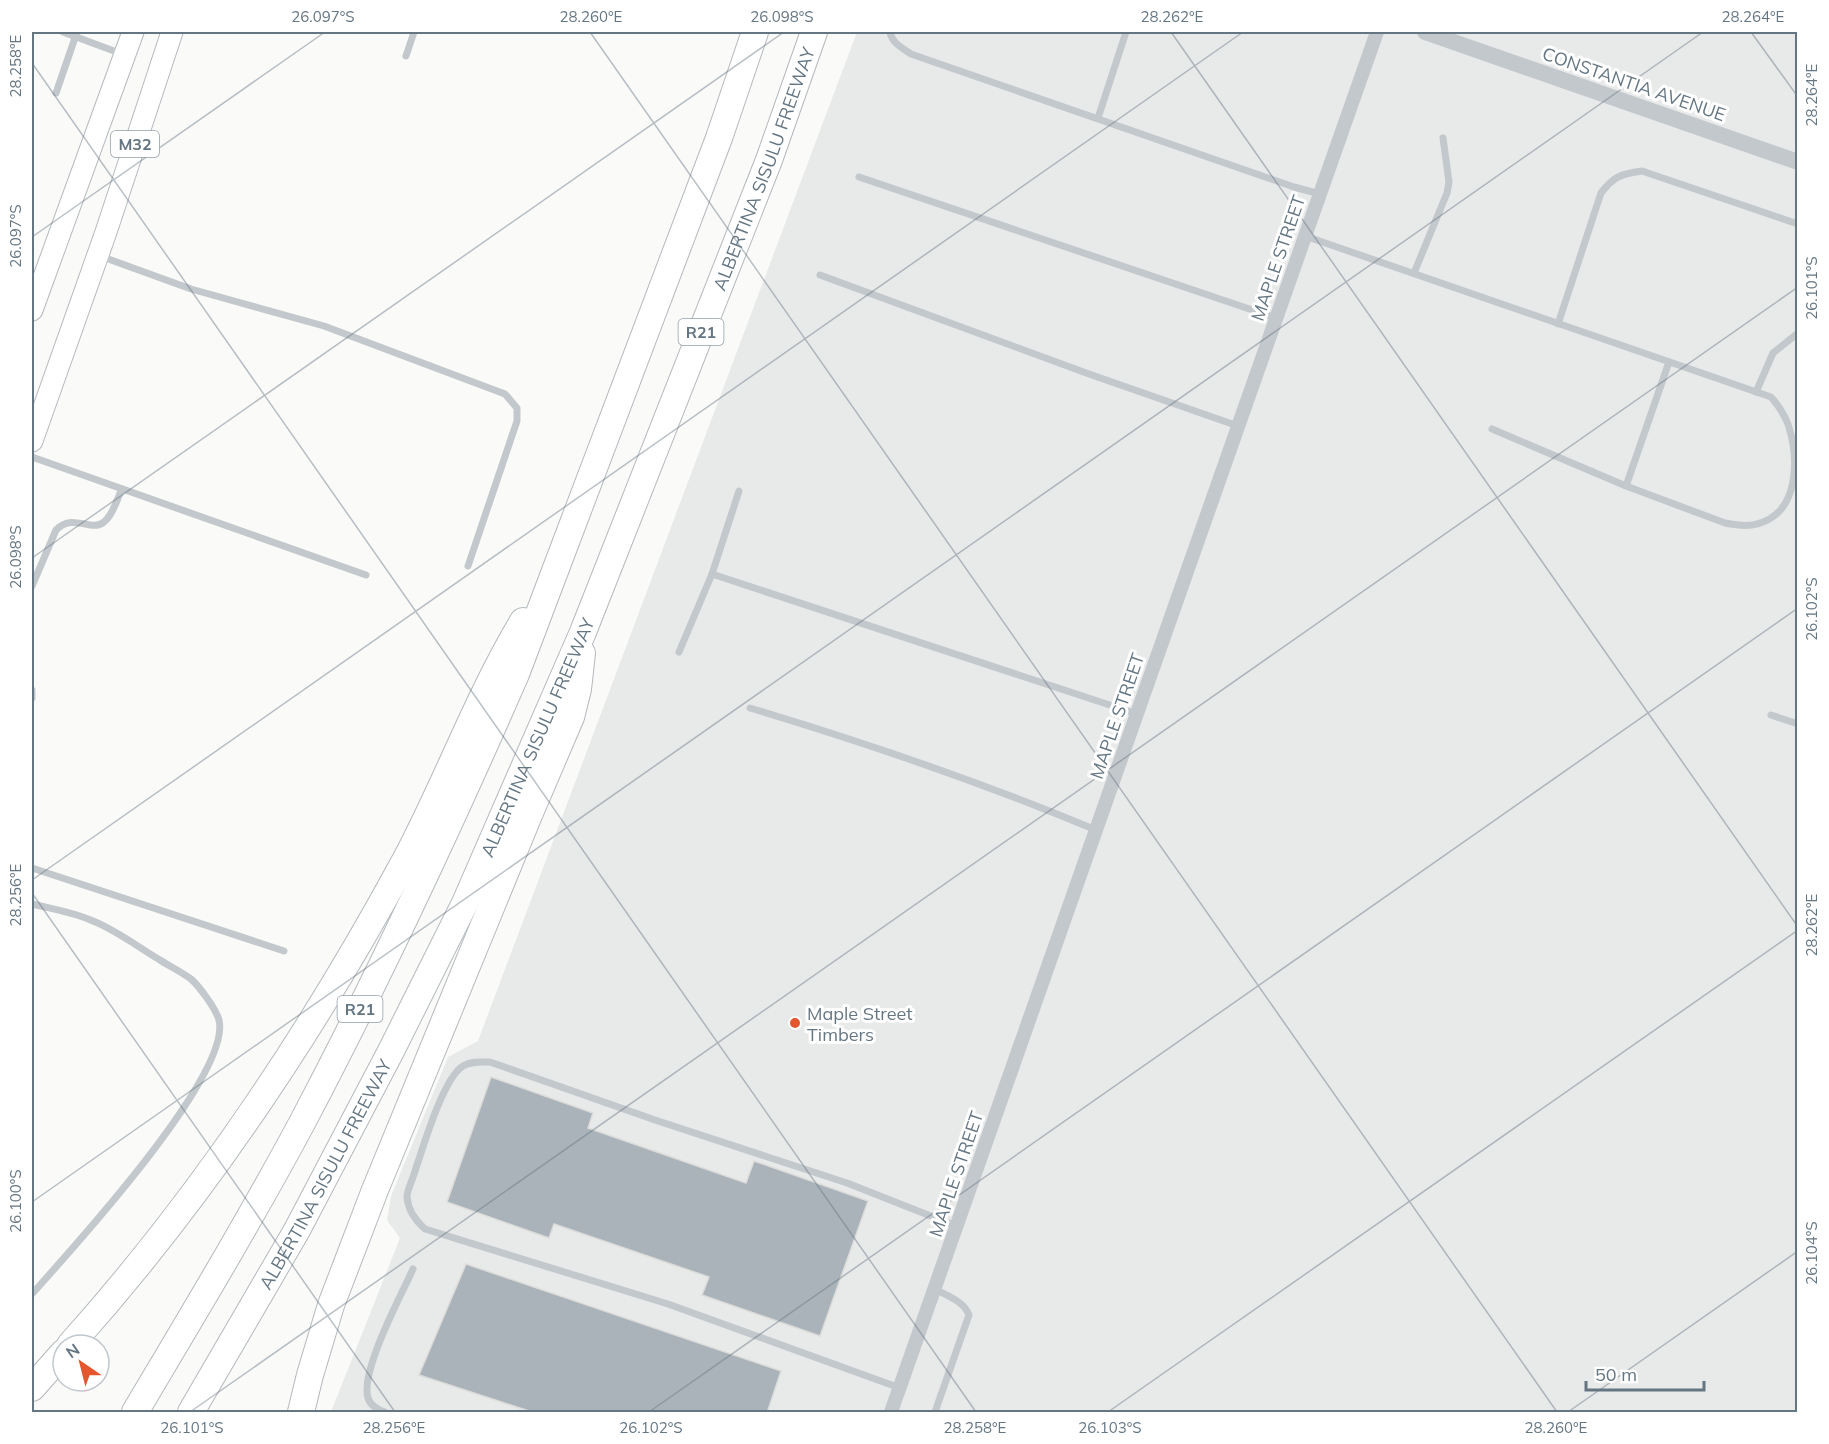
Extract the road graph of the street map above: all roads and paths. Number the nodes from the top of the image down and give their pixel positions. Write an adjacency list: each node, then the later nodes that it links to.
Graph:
1 (63, 32): 11 (lane)
2 (133, 32): 12 (main road, M32)
3 (172, 32): 22 (main road, M32)
4 (414, 32): 13 (lane)
5 (755, 32): 42 (highway, R21)
6 (814, 32): 43 (highway, ALBERTINA SISULU FREEWAY / R21)
7 (890, 32): 15 (lane)
8 (1126, 32): 15 (lane)
9 (1377, 32): 19 (street, MAPLE STREET)
10 (1425, 32): 17 (street, CONSTANTIA AVENUE)
11 (76, 34): 12 (lane); 14 (lane)
12 (124, 55): 25 (main road, M32)
13 (406, 56)
14 (56, 93)
15 (1098, 118): 19 (lane)
16 (1443, 138): 23 (lane)
17 (1797, 162)
18 (859, 177): 26 (lane)
19 (1320, 194): 21 (street, MAPLE STREET)
20 (1797, 224): 27 (lane)
21 (1305, 236): 23 (lane); 26 (street, MAPLE STREET)
22 (98, 256): 33 (main road, M32); 38 (lane)
23 (1414, 273): 27 (lane)
24 (820, 275): 31 (lane)
25 (32, 310)
26 (1276, 318): 31 (street, MAPLE STREET)
27 (1558, 324): 29 (lane)
28 (1797, 333): 30 (lane)
29 (1669, 362): 30 (lane); 35 (lane)
30 (1755, 392): 35 (lane)
31 (1238, 426): 48 (street, MAPLE STREET)
32 (1492, 429): 35 (lane)
33 (32, 441)
34 (32, 457): 36 (lane)
35 (1626, 486)
36 (122, 489): 39 (lane); 41 (lane)
37 (740, 491): 40 (lane)
38 (468, 566)
39 (366, 574)
40 (712, 574): 44 (lane); 48 (lane)
41 (32, 586)
42 (549, 587): 59 (highway); 63 (highway, R21)
43 (583, 632): 64 (highway, ALBERTINA SISULU FREEWAY / R21); 65 (highway)
44 (679, 652)
45 (32, 690): 46 (lane)
46 (32, 698)
47 (750, 708): 51 (lane)
48 (1137, 714): 51 (street, MAPLE STREET)
49 (1771, 715): 50 (lane)
50 (1797, 724)
51 (1096, 830): 55 (street, MAPLE STREET)
52 (32, 868): 54 (lane)
53 (32, 904): 58 (lane)
54 (284, 951)
55 (957, 1226): 57 (street, MAPLE STREET); 62 (lane)
56 (413, 1269): 66 (lane)
57 (935, 1289): 62 (street, MAPLE STREET); 68 (lane)
58 (32, 1294)
59 (80, 1333)
60 (51, 1367): 61 (highway)
61 (32, 1388)
62 (900, 1388): 67 (street, MAPLE STREET)
63 (135, 1413)
64 (191, 1413)
65 (301, 1413)
66 (385, 1413)
67 (891, 1413)
68 (935, 1413)

